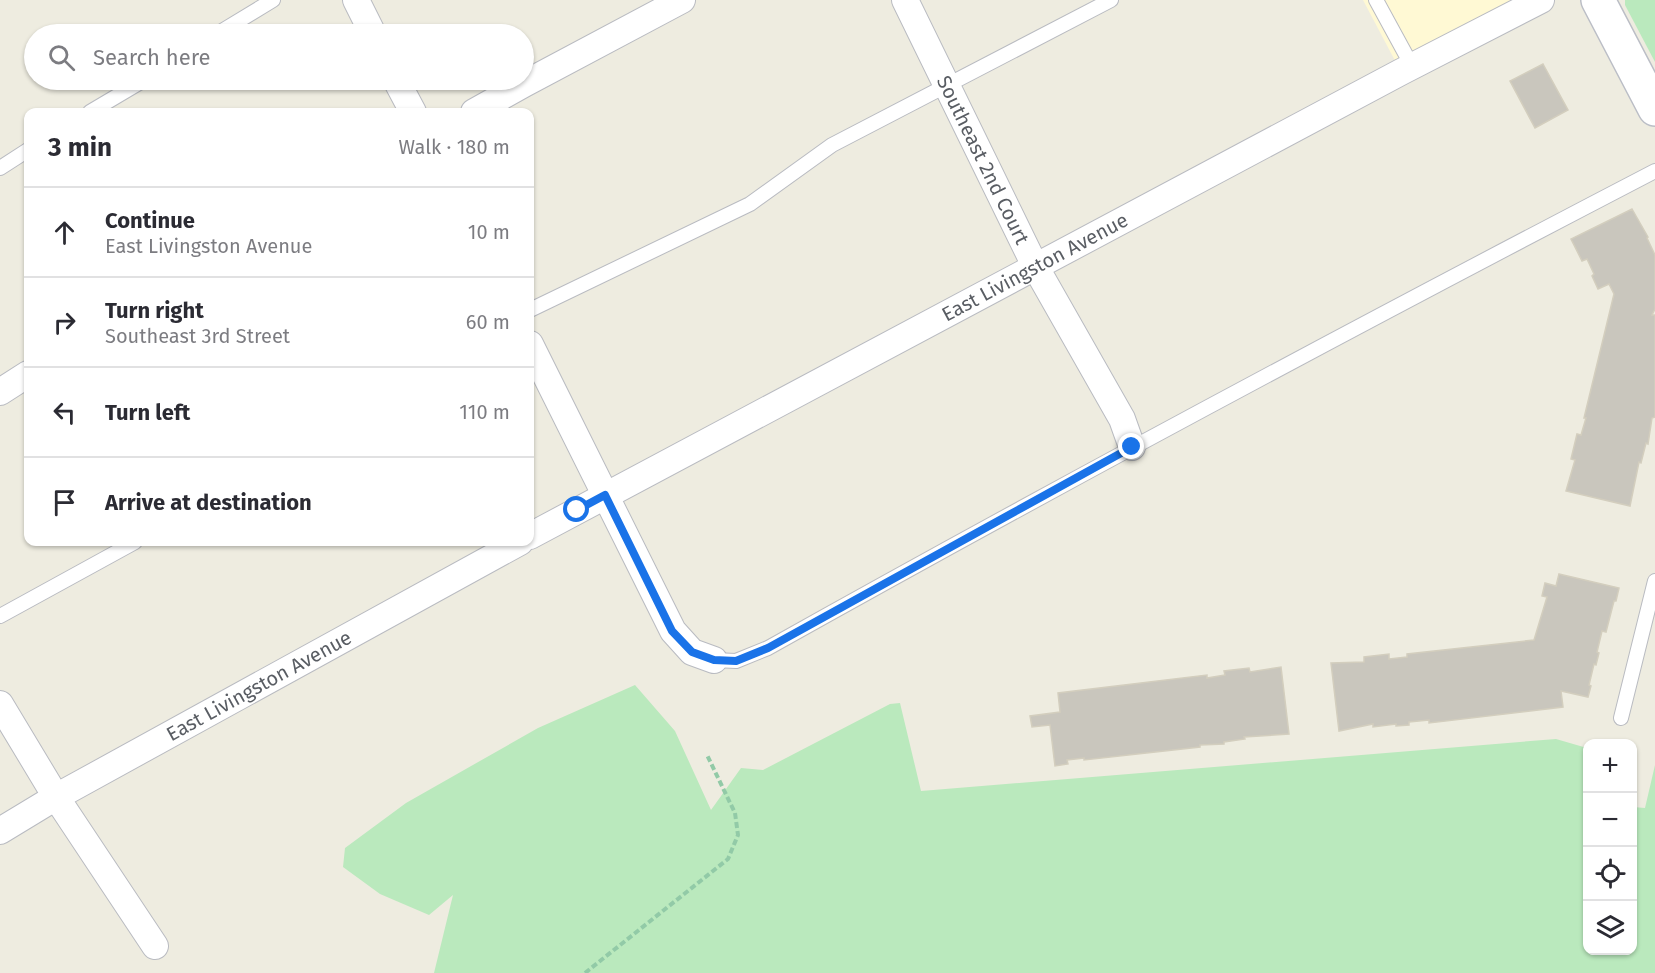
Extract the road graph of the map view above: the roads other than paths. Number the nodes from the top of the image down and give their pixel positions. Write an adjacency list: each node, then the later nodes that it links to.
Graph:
1 (273, 0): 9 (lane)
2 (356, 0): 10 (street)
3 (682, 0): 12 (street)
4 (905, 0): 13 (street, Southeast 2nd Court)
5 (1112, 0): 13 (lane)
6 (1376, 0): 11 (lane)
7 (1541, 0): 11 (street, East Livingston Avenue)
8 (1599, 0): 20 (main road)
9 (233, 24)
10 (368, 24)
11 (1412, 66): 24 (street, East Livingston Avenue)
12 (534, 79)
13 (947, 85): 24 (street, Southeast 2nd Court); 25 (lane)
14 (127, 90): 17 (lane)
15 (401, 90): 18 (street)
16 (513, 90): 19 (street)
17 (97, 108)
18 (411, 108)
19 (481, 108)
20 (1655, 109)
21 (24, 153): 22 (lane)
22 (0, 168)
23 (1655, 171): 29 (lane)
24 (1035, 266): 29 (street, Southeast 2nd Court); 30 (street, East Livingston Avenue)
25 (534, 308)
26 (534, 352): 30 (street)
27 (24, 377): 28 (street)
28 (0, 392)
29 (1132, 447): 36 (lane)
30 (605, 495): 31 (street, East Livingston Avenue); 36 (street)
31 (534, 534)
32 (128, 546): 35 (lane)
33 (513, 546): 39 (street, East Livingston Avenue)
34 (1655, 581): 38 (lane)
35 (0, 616)
36 (714, 660)
37 (0, 704): 39 (street)
38 (1621, 718)
39 (56, 796): 40 (street, East Livingston Avenue); 41 (street)
40 (0, 831)
41 (155, 946)

